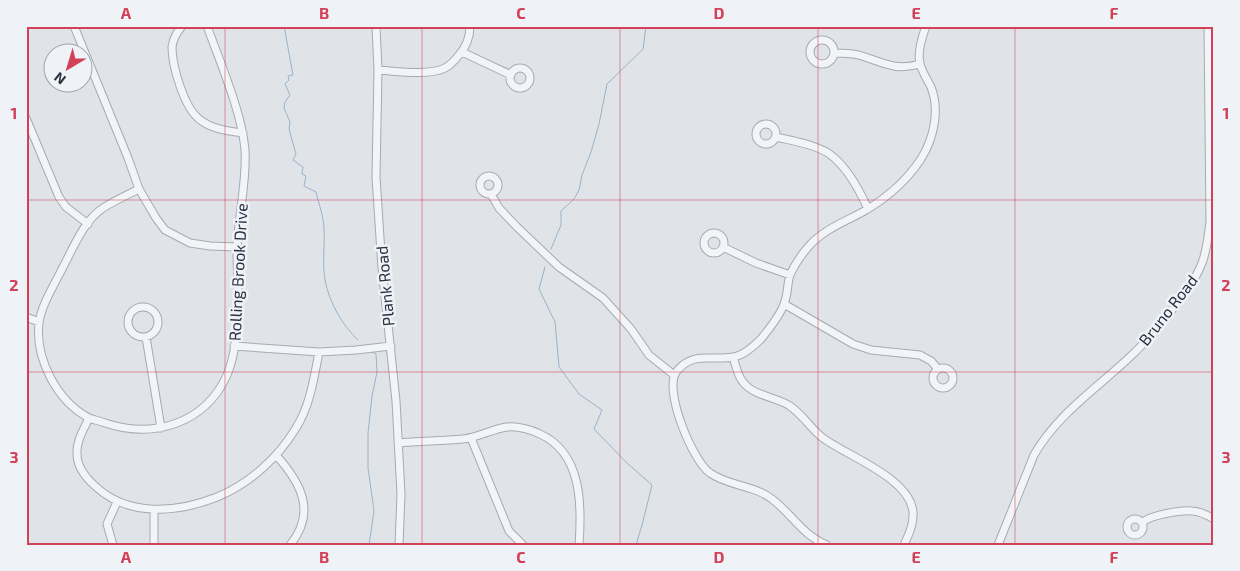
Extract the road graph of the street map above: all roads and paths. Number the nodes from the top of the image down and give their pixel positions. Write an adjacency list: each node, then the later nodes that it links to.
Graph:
1 (74, 26): 16 (street)
2 (182, 26): 14 (street)
3 (207, 26): 14 (street, Rolling Brook Drive)
4 (376, 26): 11 (street, Plank Road)
5 (470, 26): 8 (street)
6 (926, 26): 10 (street)
7 (1208, 26): 50 (street, Bruno Road)
8 (462, 52): 11 (street); 12 (street)
9 (834, 53): 10 (street)
10 (920, 64): 18 (street)
11 (378, 70): 28 (street, Plank Road)
12 (510, 75)
13 (26, 118): 19 (street)
14 (243, 133): 20 (street, Rolling Brook Drive)
15 (776, 137): 18 (street)
16 (139, 189): 19 (street, Rolling Brook Drive); 20 (street)
17 (491, 194): 32 (street)
18 (868, 209): 22 (street)
19 (88, 224): 25 (street, Rolling Brook Drive)
20 (237, 247): 27 (street, Rolling Brook Drive)
21 (723, 247): 22 (street)
22 (790, 275): 23 (street)
23 (784, 304): 30 (street); 31 (street)
24 (26, 317): 25 (street)
25 (39, 322): 33 (street, Rolling Brook Drive)
26 (146, 337): 26 (street); 34 (street)
27 (234, 346): 29 (street); 34 (street, Rolling Brook Drive)
28 (390, 346): 29 (street); 36 (street, Plank Road)
29 (319, 352): 37 (street)
30 (733, 357): 32 (street); 49 (street)
31 (938, 369)
32 (674, 375): 48 (street)
33 (89, 418): 34 (street, Rolling Brook Drive); 38 (street)
34 (161, 428)
35 (471, 438): 36 (street); 46 (street); 47 (street)
36 (398, 443): 45 (street, Plank Road)
37 (276, 455): 39 (street); 44 (street)
38 (117, 502): 39 (street); 42 (street)
39 (154, 510): 43 (street)
40 (1214, 519): 41 (street)
41 (1142, 523)
42 (112, 545)
43 (154, 545)
44 (290, 545)
45 (399, 545)
46 (523, 545)
47 (579, 545)
48 (827, 545)
49 (904, 545)
50 (998, 545)

